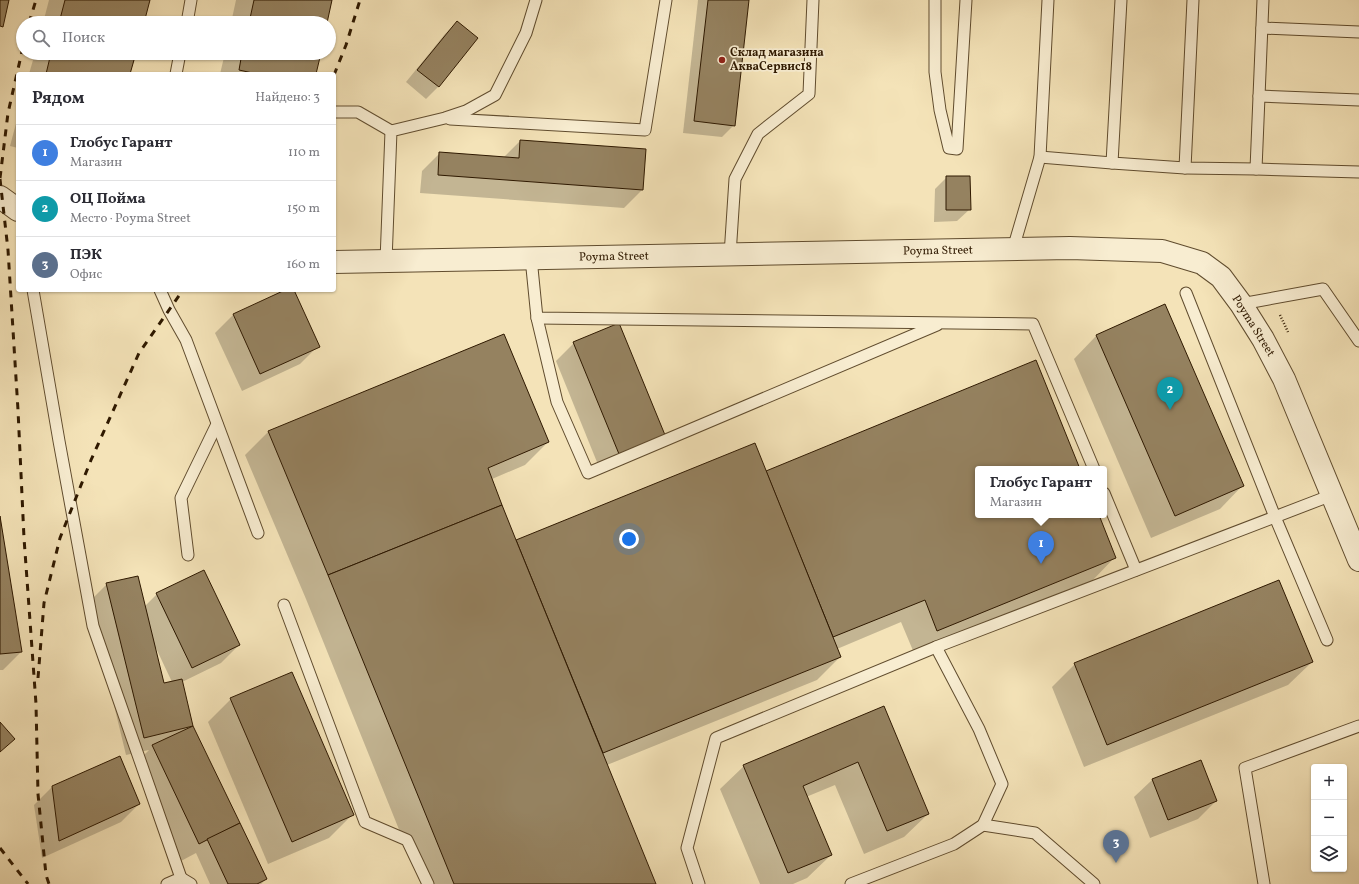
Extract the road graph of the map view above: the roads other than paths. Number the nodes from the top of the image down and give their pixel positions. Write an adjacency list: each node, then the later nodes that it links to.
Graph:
1 (191, 0): 11 (lane)
2 (536, 0): 19 (lane)
3 (666, 0): 19 (lane)
4 (813, 0): 29 (lane)
5 (935, 0): 6 (lane)
6 (966, 0)
7 (1048, 0): 21 (lane)
8 (1121, 0): 22 (lane)
9 (1193, 0): 23 (lane)
10 (1263, 0): 12 (lane)
11 (188, 16)
12 (1262, 28): 13 (lane); 16 (lane)
13 (1359, 32)
14 (179, 60): 15 (lane)
15 (178, 72)
16 (1259, 96): 17 (lane); 24 (lane)
17 (1359, 100)
18 (336, 112): 20 (lane)
19 (445, 118): 20 (lane)
20 (391, 131): 31 (lane)
21 (1040, 157): 22 (lane); 28 (lane)
22 (1112, 163): 23 (lane)
23 (1185, 168): 24 (lane)
24 (1256, 169): 25 (lane)
25 (1359, 172)
26 (0, 197): 27 (street)
27 (16, 209)
28 (1013, 250): 29 (street, Poyma Street); 36 (street, Poyma Street)
29 (730, 255): 30 (street, Poyma Street)
30 (531, 258): 31 (street, Poyma Street); 37 (lane)
31 (386, 261): 32 (street, Poyma Street)
32 (336, 262)
33 (33, 292): 54 (lane)
34 (161, 292): 40 (lane)
35 (1186, 293): 44 (lane)
36 (1241, 304): 39 (lane); 42 (street, Poyma Street)
37 (538, 318): 38 (lane); 38 (lane)
38 (942, 322): 41 (lane)
39 (1359, 341)
40 (217, 424): 45 (lane); 46 (lane)
41 (1093, 466)
42 (1332, 495): 44 (lane); 47 (street, Poyma Street)
43 (1107, 500): 48 (lane)
44 (1275, 517): 48 (lane); 50 (lane)
45 (258, 533)
46 (188, 555)
47 (1359, 560)
48 (1136, 570): 51 (lane)
49 (284, 605): 57 (lane)
50 (1327, 640)
51 (936, 647): 53 (lane); 58 (lane)
52 (1359, 726): 61 (lane)
53 (983, 825): 59 (lane); 60 (lane)
54 (181, 878): 55 (lane); 56 (lane)
55 (166, 884)
56 (191, 884)
57 (428, 884)
58 (699, 884)
59 (851, 884)
60 (1094, 884)
61 (1264, 884)

